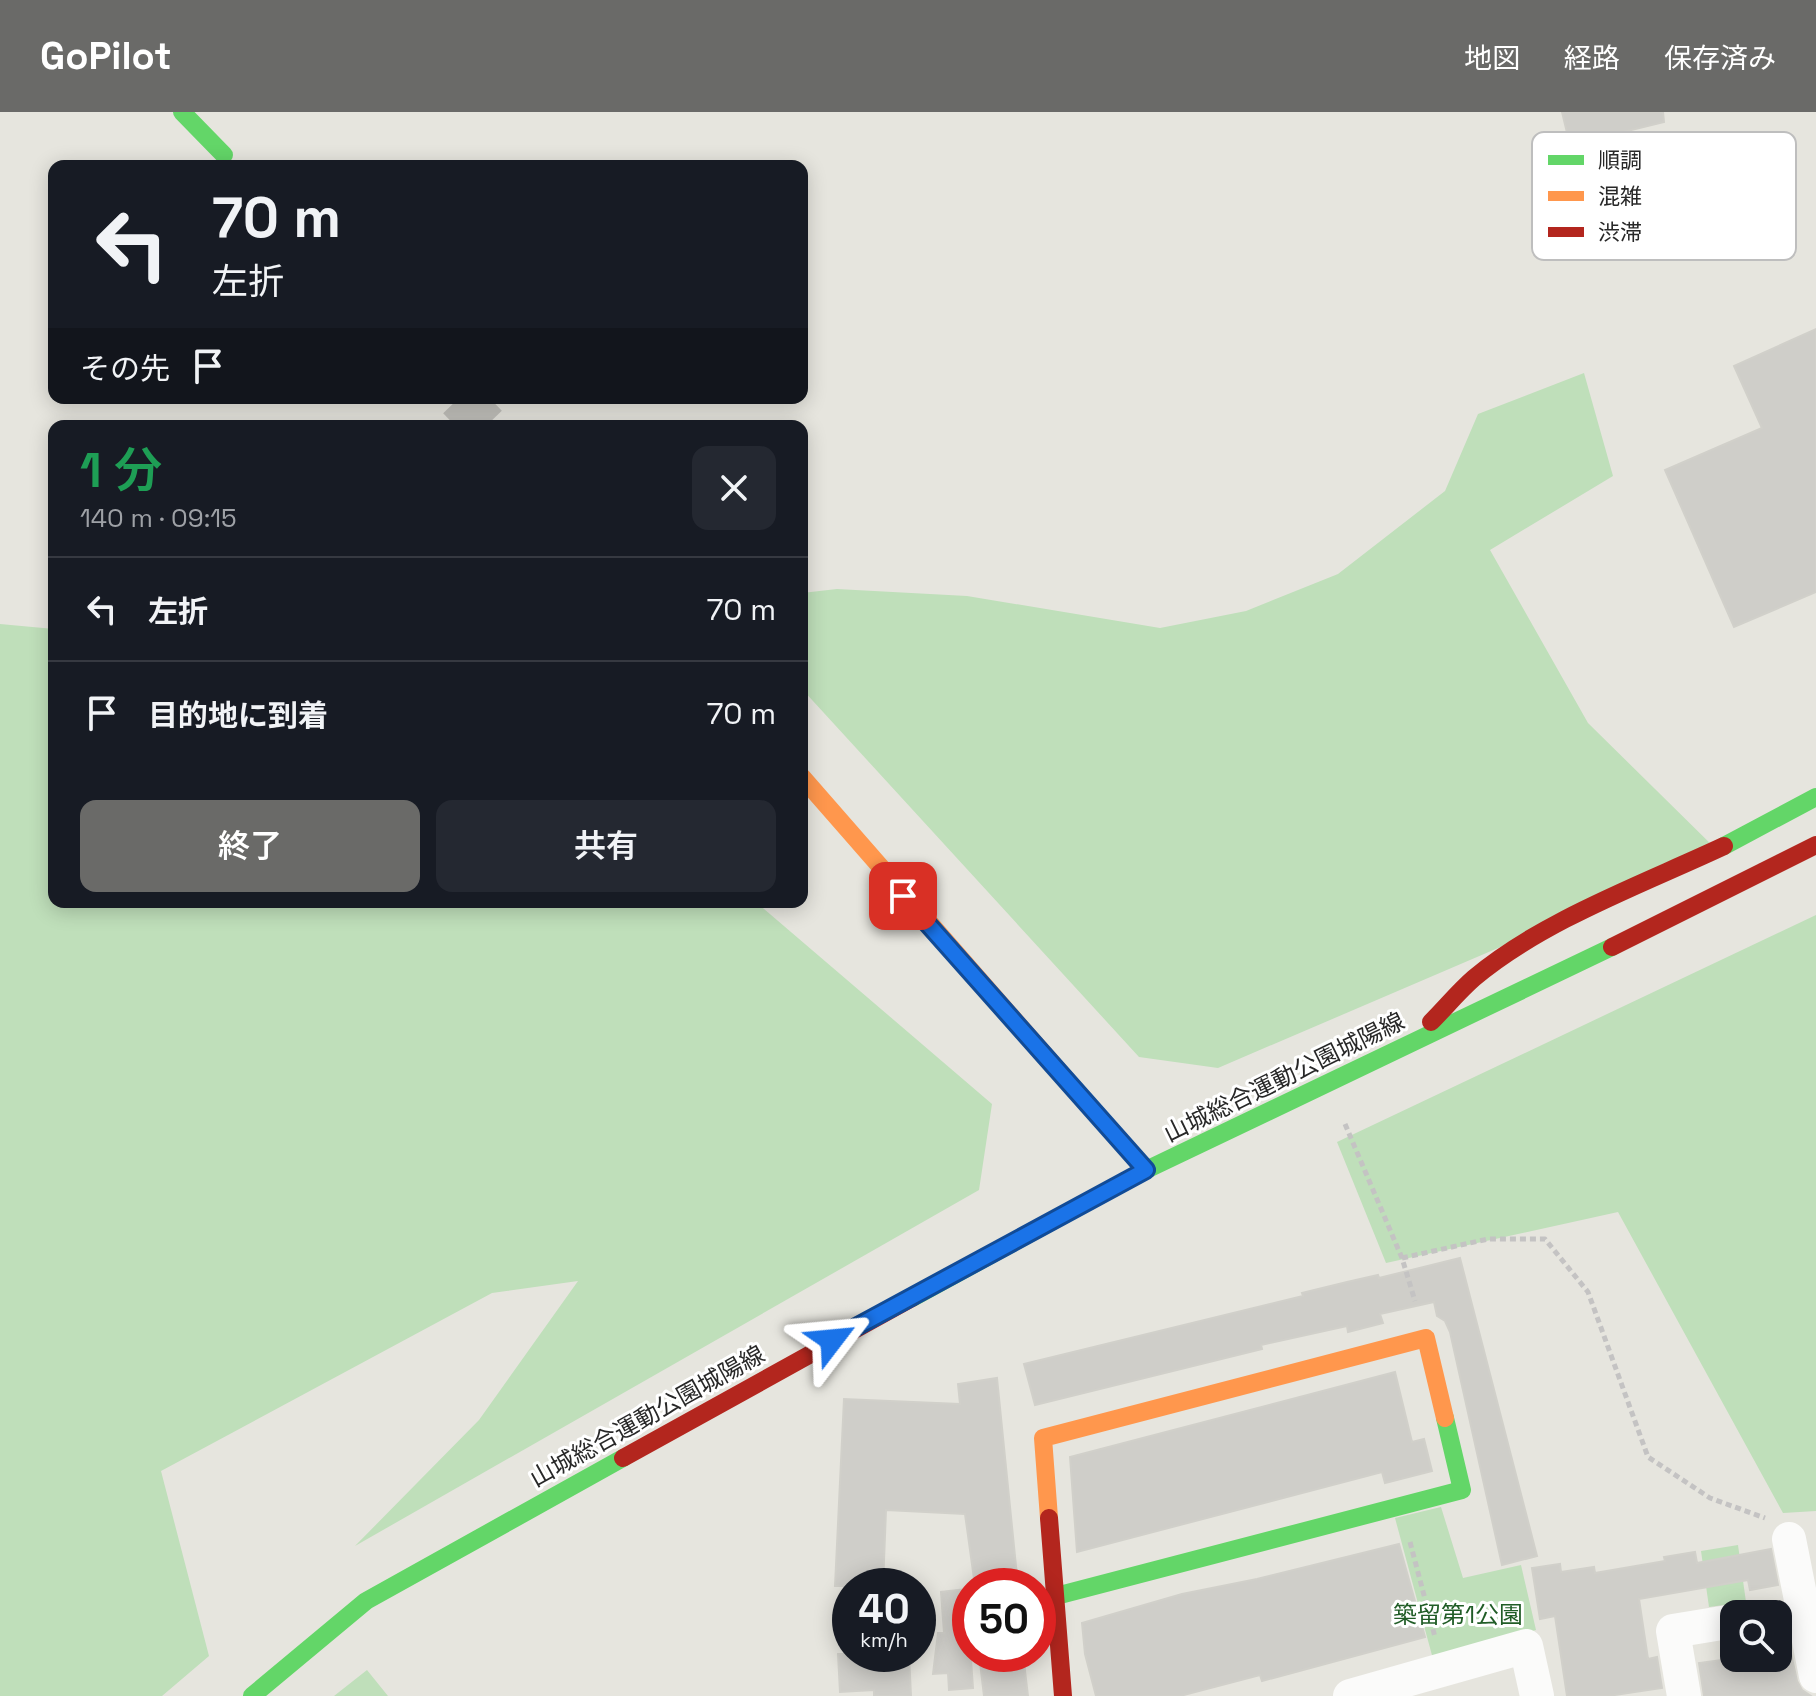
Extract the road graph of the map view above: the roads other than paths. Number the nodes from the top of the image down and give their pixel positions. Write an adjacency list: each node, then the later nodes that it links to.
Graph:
1 (182, 112): 2 (main road)
2 (224, 155)
3 (808, 784): 7 (main road)
4 (1816, 797): 6 (main road)
5 (1816, 845): 6 (main road, 山城総合運動公園城陽線)
6 (1409, 1044): 7 (main road, 山城総合運動公園城陽線)
7 (1146, 1170): 13 (main road, 山城総合運動公園城陽線)
8 (1789, 1539): 10 (street)
9 (1056, 1596): 9 (main road); 14 (main road)
10 (1799, 1610): 12 (street)
11 (1720, 1623): 17 (street)
12 (1816, 1676)
13 (252, 1696)
14 (1063, 1696)
15 (1350, 1696): 16 (street)
16 (1537, 1696)
17 (1684, 1696)

